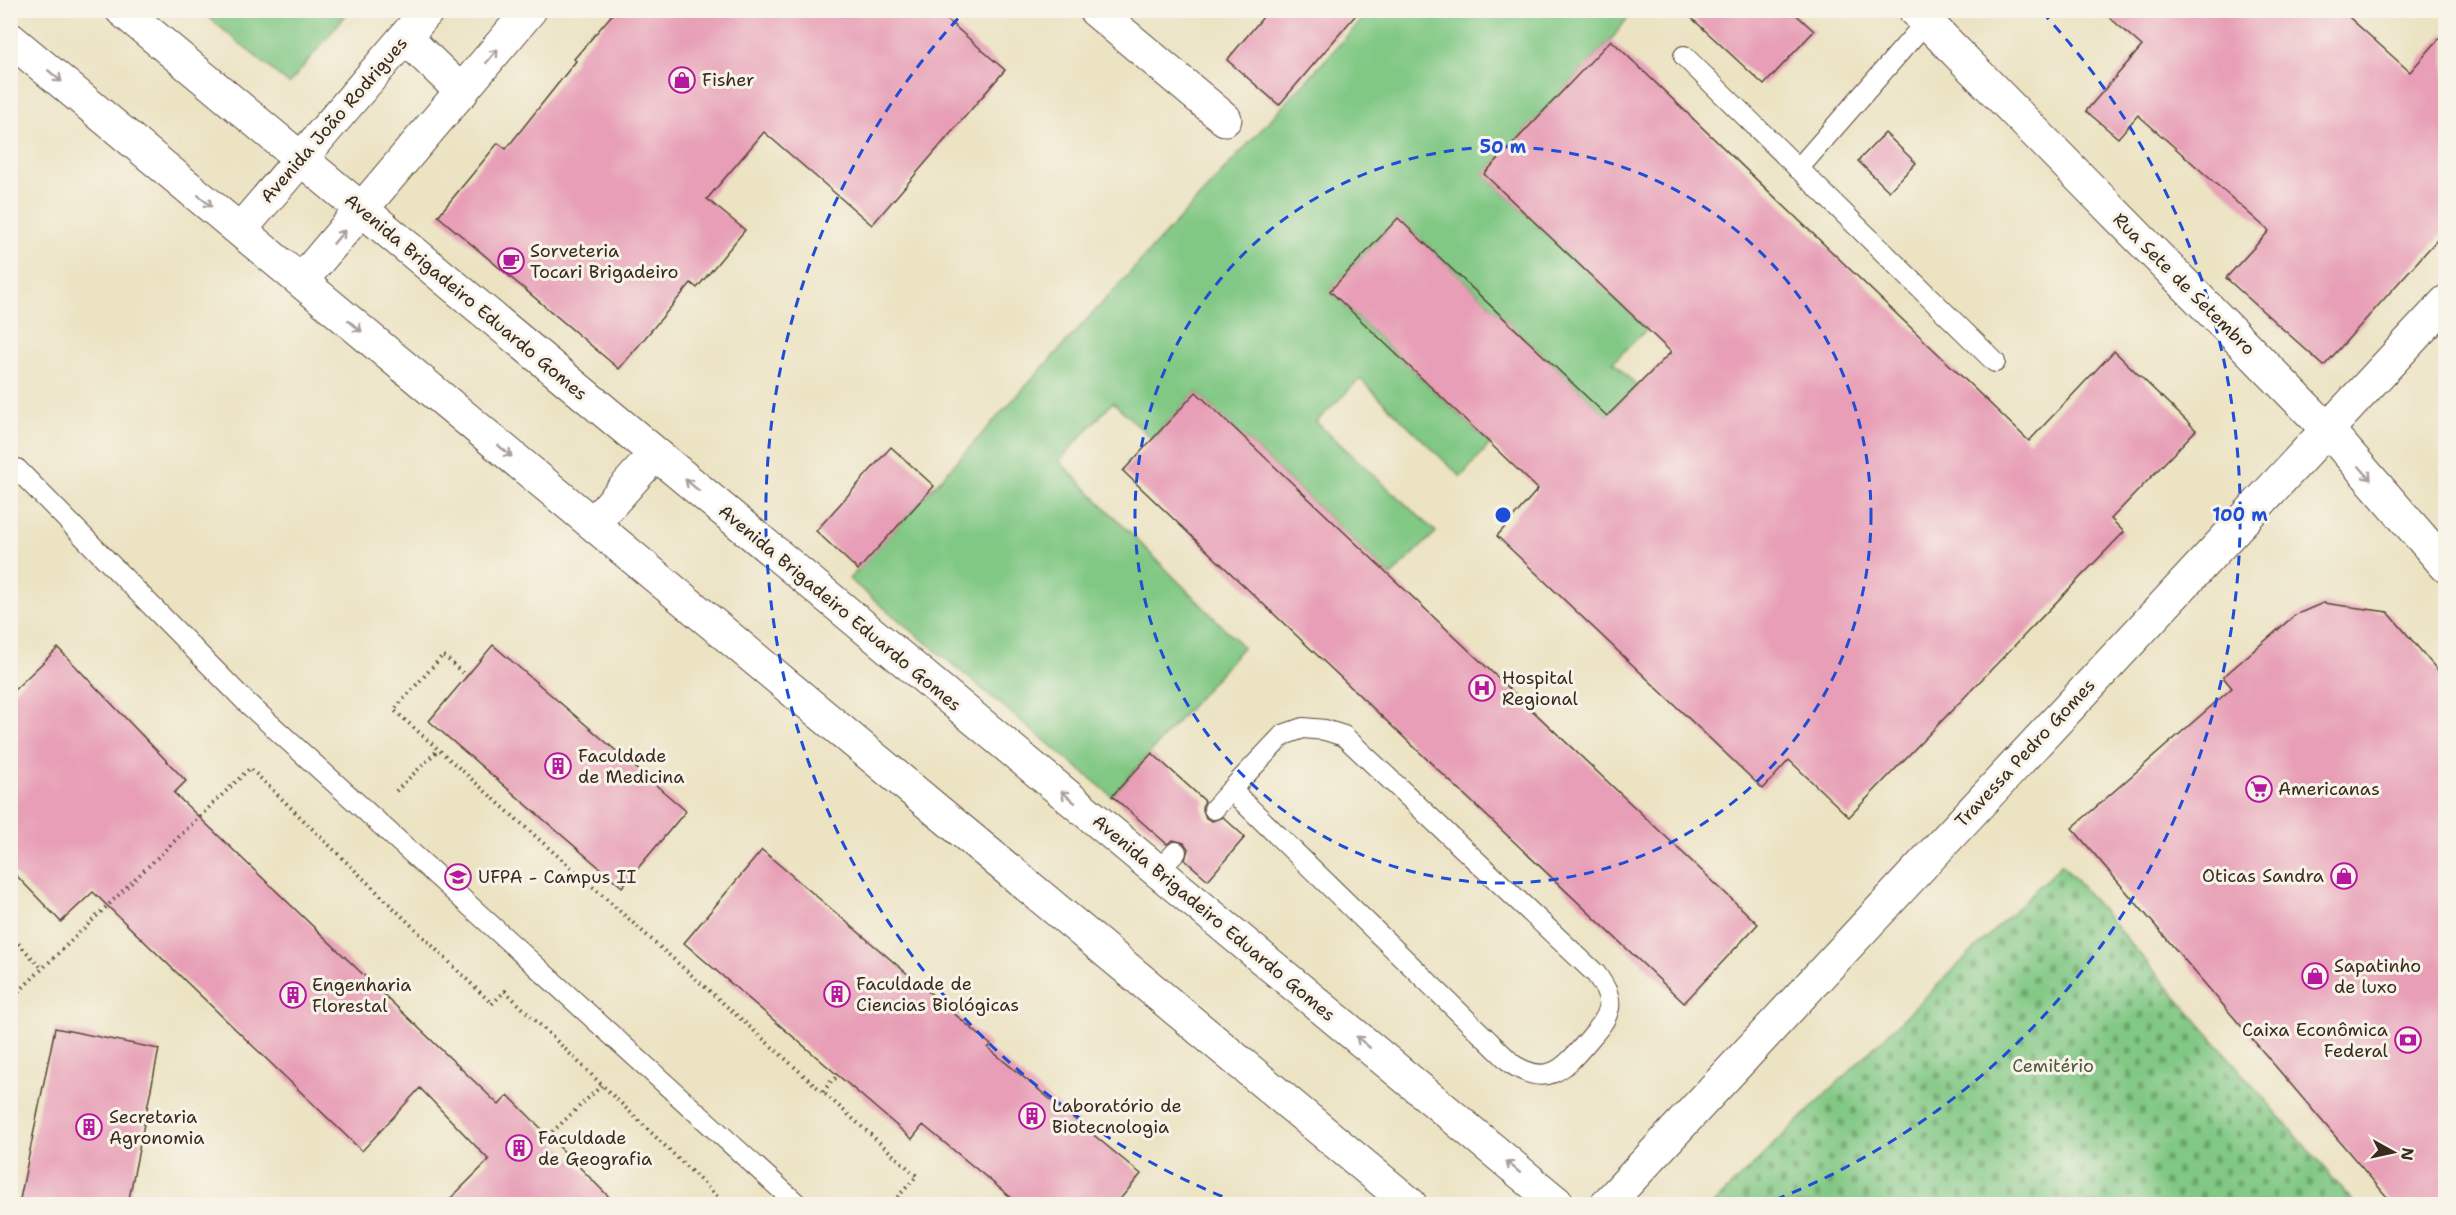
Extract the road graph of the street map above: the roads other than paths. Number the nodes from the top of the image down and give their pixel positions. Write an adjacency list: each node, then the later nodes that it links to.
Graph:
1 (122, 10): 11 (street, Avenida Brigadeiro Eduardo Gomes)
2 (428, 10): 6 (street, Avenida João Rodrigues)
3 (530, 10): 9 (street, one-way to 3)
4 (1095, 10): 10 (street)
5 (1920, 16): 12 (lane); 18 (street, Rua Sete de Setembro)
6 (405, 36): 9 (street); 11 (street, Avenida João Rodrigues)
7 (10, 39): 14 (street, one-way to 14)
8 (1684, 56): 12 (lane)
9 (462, 92): 13 (street)
10 (1225, 119)
11 (301, 159): 13 (street, Avenida Brigadeiro Eduardo Gomes); 14 (street, Avenida João Rodrigues)
12 (1798, 169): 17 (lane)
13 (362, 210): 15 (street, one-way to 13); 19 (street, Avenida Brigadeiro Eduardo Gomes)
14 (240, 230): 15 (street)
15 (301, 281): 21 (street, one-way to 21)
16 (2445, 302): 18 (street, Travessa Pedro Gomes)
17 (1995, 362)
18 (2327, 429): 22 (street, Rua Sete de Setembro, one-way to 22); 28 (street, Travessa Pedro Gomes)
19 (655, 454): 21 (street); 27 (street, Avenida Brigadeiro Eduardo Gomes, one-way to 19)
20 (10, 469): 25 (lane)
21 (593, 524): 26 (street)
22 (2445, 566)
23 (1231, 790): 23 (lane); 24 (lane)
24 (1214, 809)
25 (797, 1204)
26 (1410, 1204)
27 (1558, 1204)
28 (1607, 1204)

